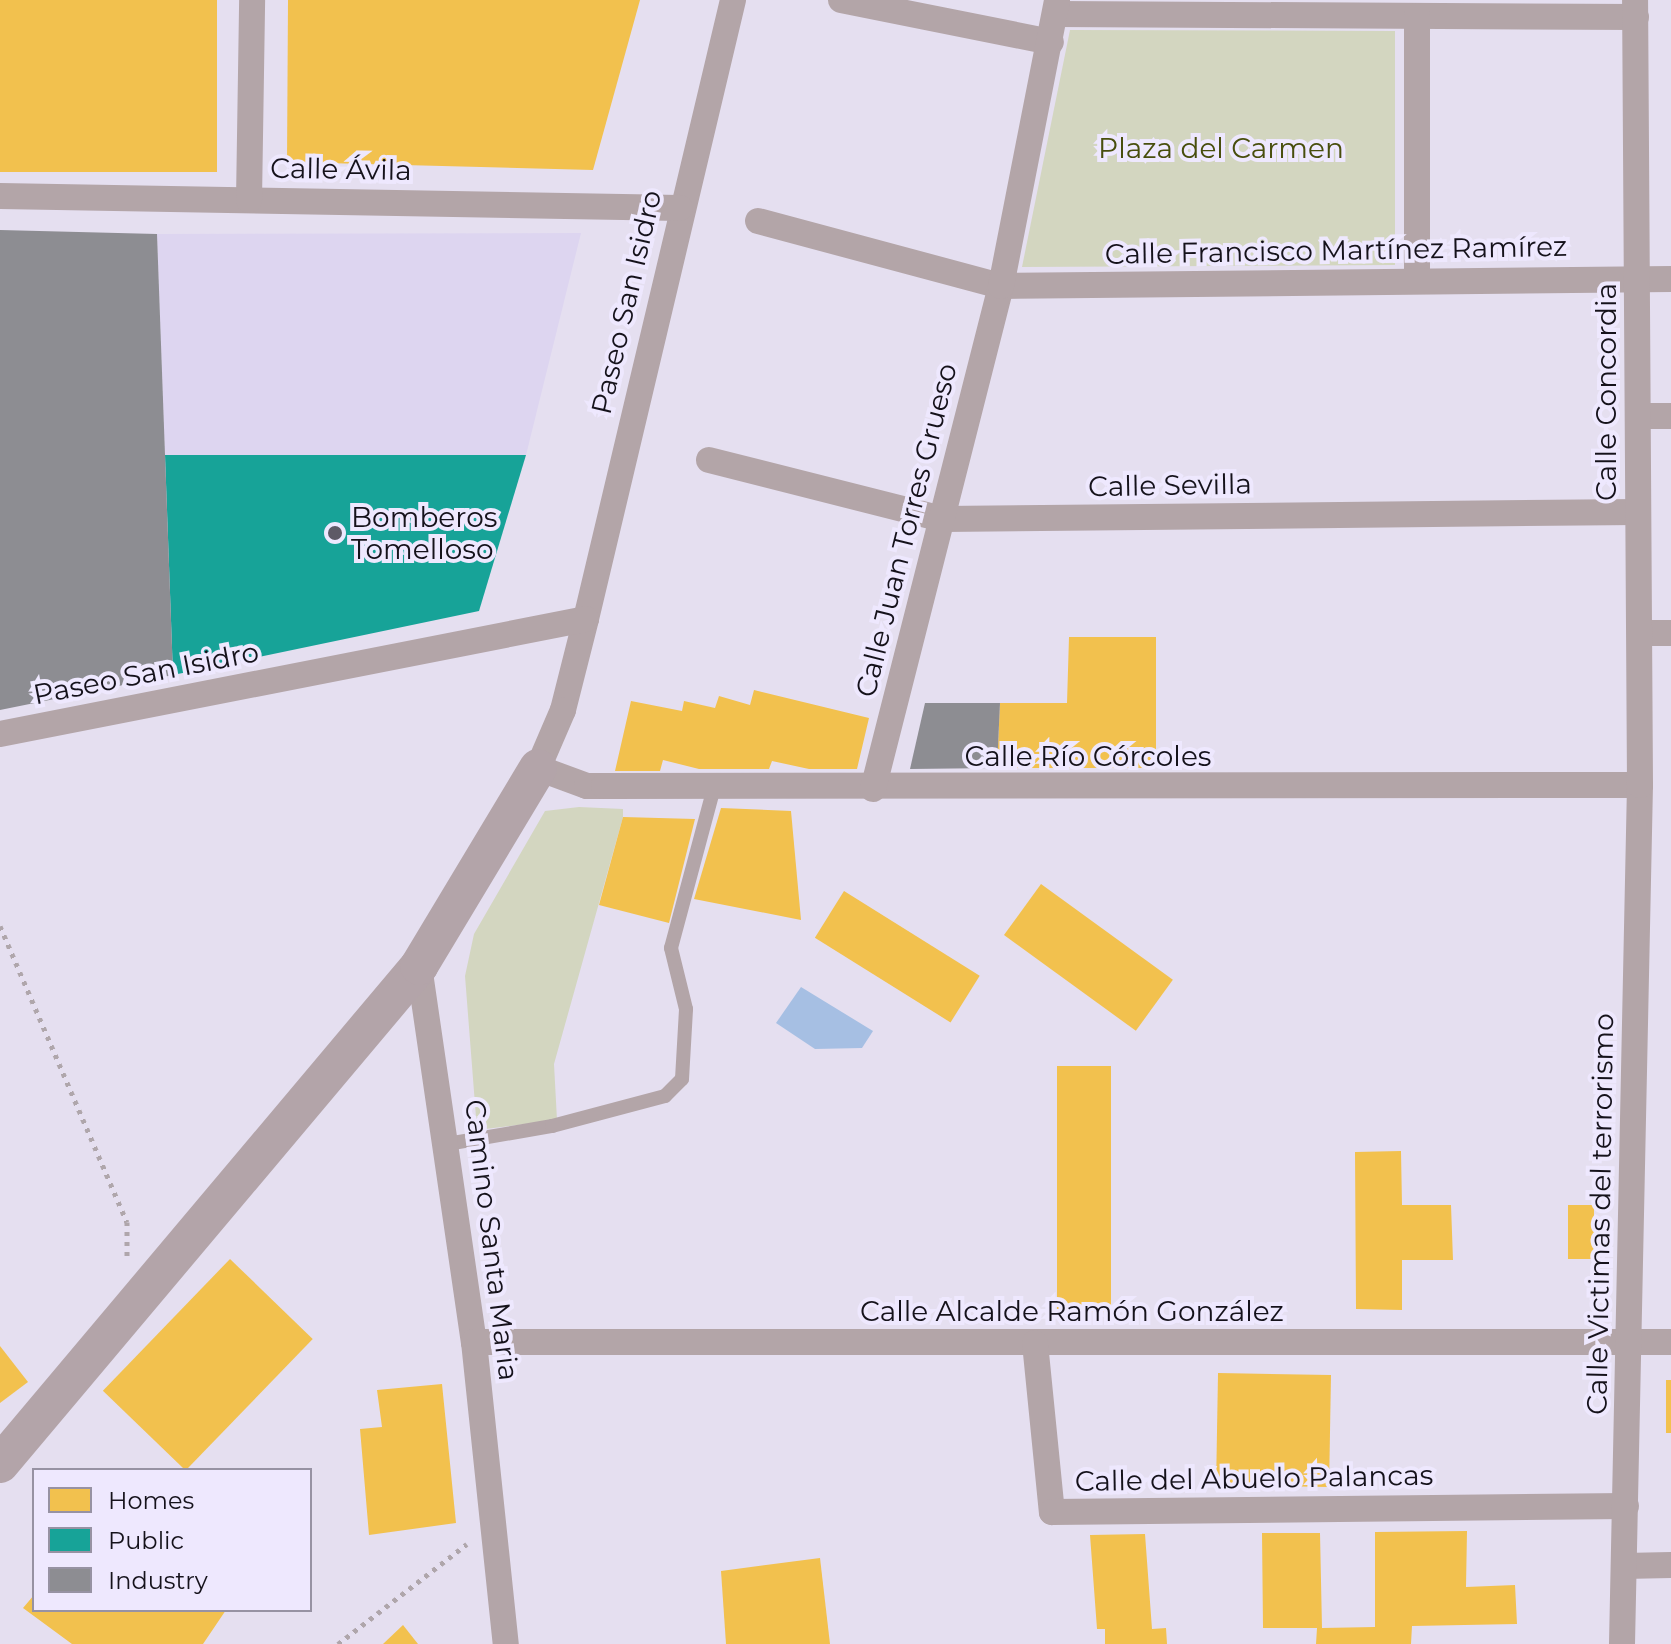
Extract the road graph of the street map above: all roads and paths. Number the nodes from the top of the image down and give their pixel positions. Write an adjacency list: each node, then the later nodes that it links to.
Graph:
1 (252, 0): 9 (street)
2 (733, 0): 10 (street, Paseo San Isidro)
3 (841, 0): 7 (street)
4 (1057, 7): 6 (street); 7 (street, Calle Juan Torres Grueso)
5 (1635, 8): 6 (street); 12 (street, Calle Concordia)
6 (1417, 16): 14 (street)
7 (1051, 42): 15 (street, Calle Juan Torres Grueso)
8 (0, 196): 9 (street, Calle Ávila)
9 (249, 200): 10 (street, Calle Ávila)
10 (680, 208): 21 (street, Paseo San Isidro)
11 (758, 221): 15 (street, Calle Francisco Martínez Ramírez)
12 (1637, 279): 13 (street, Calle Francisco Martínez Ramírez); 14 (street, Calle Francisco Martínez Ramírez); 16 (street, Calle Concordia)
13 (1671, 279)
14 (1417, 281): 15 (street, Calle Francisco Martínez Ramírez)
15 (1001, 286): 20 (street, Calle Juan Torres Grueso)
16 (1638, 416): 17 (street); 19 (street, Calle Concordia)
17 (1671, 416)
18 (709, 460): 20 (street, Calle Sevilla)
19 (1638, 512): 20 (street, Calle Sevilla); 22 (street, Calle Concordia)
20 (943, 519): 28 (street, Calle Juan Torres Grueso)
21 (586, 619): 24 (street, Paseo San Isidro); 25 (street, Paseo San Isidro)
22 (1640, 633): 23 (street); 26 (street, Calle Concordia)
23 (1671, 633)
24 (0, 734)
25 (538, 768): 27 (street, Calle Río Córcoles); 30 (main road)
26 (1640, 785): 28 (street, Calle Río Córcoles); 34 (street, Calle Victimas del terrorismo)
27 (714, 787): 28 (street, Calle Río Córcoles); 31 (lane)
28 (873, 789)
29 (0, 926): 32 (path)
30 (419, 966): 31 (street, Camino Santa Maria); 37 (main road)
31 (447, 1144): 33 (street, Camino Santa Maria)
32 (127, 1263)
33 (474, 1342): 36 (street, Calle Alcalde Ramón González); 39 (street, Camino Santa Maria)
34 (1630, 1342): 35 (street, Calle Alcalde Ramón González); 36 (street, Calle Alcalde Ramón González); 38 (street, Calle Victimas del terrorismo)
35 (1671, 1342)
36 (1035, 1343): 38 (street, Calle del Abuelo Palancas)
37 (0, 1464)
38 (1626, 1506): 41 (street, Calle Victimas del terrorismo)
39 (494, 1523): 42 (path); 43 (street, Camino Santa Maria)
40 (1671, 1565): 41 (street)
41 (1624, 1566): 44 (street, Calle Victimas del terrorismo)
42 (338, 1644)
43 (506, 1644)
44 (1622, 1644)

